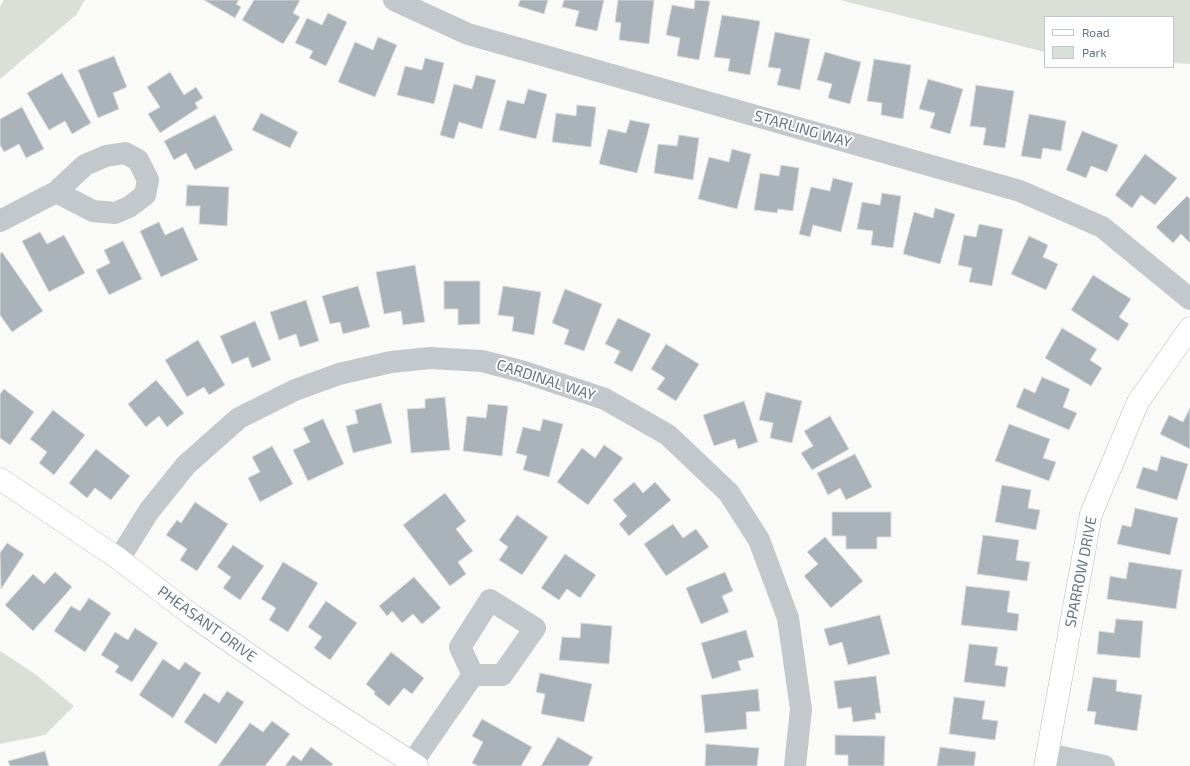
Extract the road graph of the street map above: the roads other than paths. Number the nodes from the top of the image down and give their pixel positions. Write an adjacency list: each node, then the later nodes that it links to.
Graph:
1 (394, 0): 4 (street, STARLING WAY)
2 (56, 192): 3 (street)
3 (0, 221)
4 (1190, 299)
5 (1190, 328): 9 (street, SPARROW DRIVE)
6 (0, 478): 7 (street, PHEASANT DRIVE)
7 (119, 559): 10 (street, PHEASANT DRIVE); 11 (street, CARDINAL WAY)
8 (473, 675): 10 (street)
9 (1046, 760): 12 (street)
10 (414, 765)
11 (795, 766)
12 (1104, 766)

